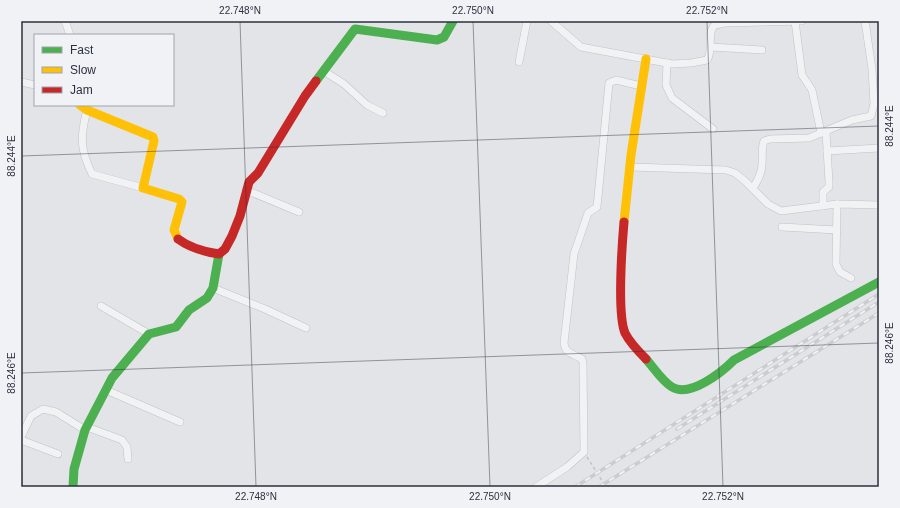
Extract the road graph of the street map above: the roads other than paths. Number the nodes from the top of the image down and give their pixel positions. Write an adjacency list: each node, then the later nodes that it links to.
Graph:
1 (65, 21): 8 (street)
2 (453, 21): 14 (street)
3 (527, 21): 12 (street)
4 (550, 21): 11 (street)
5 (797, 21): 7 (street); 21 (street)
6 (865, 21): 21 (street)
7 (724, 22): 9 (street)
8 (70, 34)
9 (710, 47): 10 (street); 13 (street)
10 (762, 50)
11 (646, 59): 13 (street); 17 (street)
12 (519, 62)
13 (667, 63): 20 (street)
14 (324, 72): 19 (street); 27 (street)
15 (21, 82): 16 (street)
16 (34, 85)
17 (641, 86): 24 (street); 49 (street)
18 (84, 108): 25 (street); 25 (street)
19 (382, 113)
20 (713, 129)
21 (823, 133): 23 (street); 26 (street)
22 (879, 148): 23 (street)
23 (827, 151): 30 (street)
24 (630, 167): 26 (street); 36 (street)
25 (143, 188): 34 (street)
26 (753, 188): 30 (street)
27 (246, 190): 31 (street); 34 (street)
28 (837, 204): 29 (street); 30 (street); 33 (street)
29 (879, 205)
30 (823, 206)
31 (299, 212)
32 (782, 227): 33 (street)
33 (837, 230): 35 (street)
34 (219, 254): 37 (street)
35 (851, 278)
36 (879, 282)
37 (213, 288): 39 (street); 40 (street)
38 (101, 306): 40 (street)
39 (306, 328)
40 (149, 334): 41 (street)
41 (106, 390): 42 (street); 43 (street)
42 (180, 422)
43 (86, 428): 44 (street); 47 (street); 48 (street)
44 (21, 437)
45 (21, 440): 46 (street)
46 (58, 454)
47 (128, 459)
48 (73, 487)
49 (536, 487)

